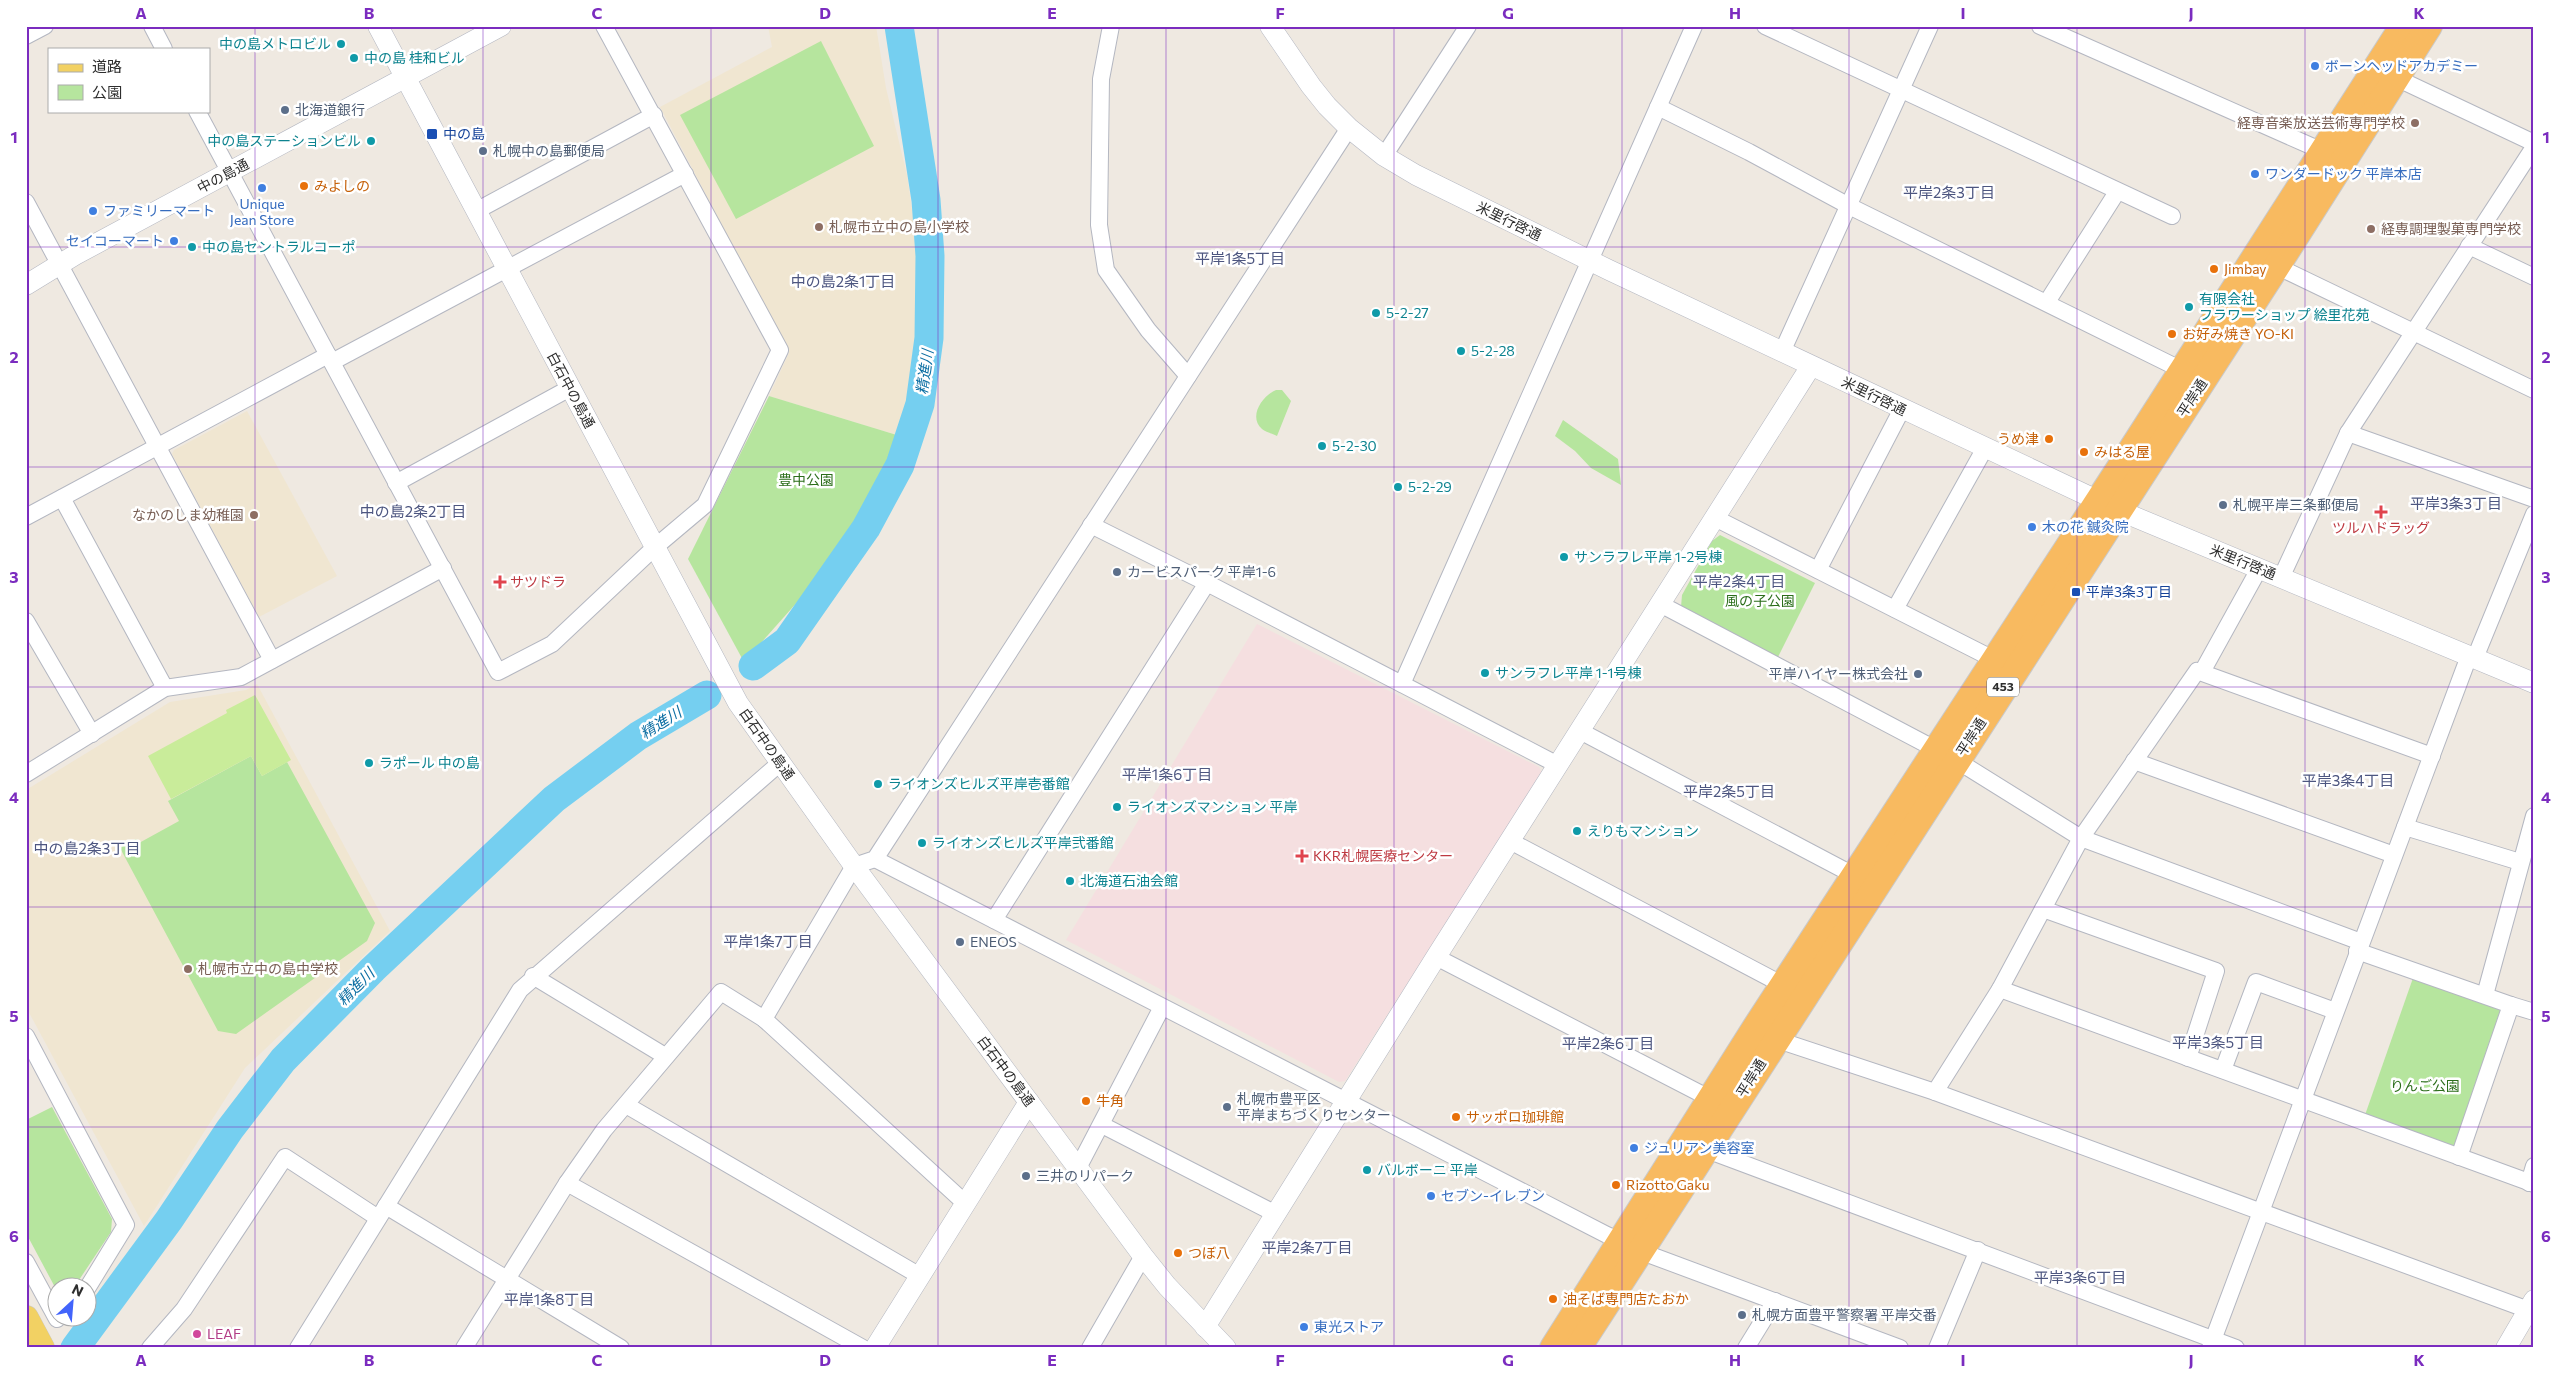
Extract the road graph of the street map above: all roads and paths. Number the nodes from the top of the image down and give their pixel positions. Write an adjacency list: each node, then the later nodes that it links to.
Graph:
1 (45, 26): 15 (street)
2 (152, 26): 16 (street)
3 (378, 26): 18 (street, 白石中の島通)
4 (501, 26): 18 (street, 中の島通)
5 (604, 26): 22 (street)
6 (1111, 26): 48 (street)
7 (1468, 26): 26 (street)
8 (1694, 26): 20 (street)
9 (1765, 26): 19 (street)
10 (1930, 26): 19 (street)
11 (2040, 26): 27 (street)
12 (2403, 26): 17 (highway, 平岸通 / 453)
13 (2429, 26): 17 (highway, 平岸通 / 453)
14 (1273, 28): 23 (street, 米里行啓通)
15 (26, 36)
16 (163, 48)
17 (2386, 73): 24 (street); 27 (highway, 平岸通 / 453)
18 (405, 77): 28 (street, 中の島通); 33 (street, 白石中の島通)
19 (1901, 88): 30 (street); 32 (street)
20 (1658, 107): 32 (street); 36 (street)
21 (198, 112): 28 (street)
22 (654, 115): 29 (street); 33 (street)
23 (1349, 128): 26 (street, 米里行啓通); 48 (street)
24 (2534, 143)
25 (2534, 147): 35 (street)
26 (1384, 156): 36 (street, 米里行啓通)
27 (2332, 159): 37 (highway, 平岸通 / 453)
28 (230, 172): 38 (street, 中の島通); 45 (street)
29 (686, 174): 39 (street); 63 (street)
30 (2117, 192): 34 (street); 42 (street)
31 (26, 202): 38 (street)
32 (1849, 206): 42 (street); 44 (street)
33 (476, 211): 39 (street, 白石中の島通)
34 (2172, 216)
35 (2469, 246): 40 (street); 43 (street)
36 (1590, 260): 44 (street, 米里行啓通); 77 (street)
37 (2267, 261): 43 (street); 47 (highway, 平岸通 / 453)
38 (60, 264): 41 (street, 中の島通); 53 (street)
39 (507, 269): 45 (street); 49 (street, 白石中の島通)
40 (2534, 277)
41 (26, 285)
42 (2047, 302): 47 (street)
43 (2412, 332): 50 (street); 52 (street)
44 (1782, 352): 46 (street, 米里行啓通)
45 (330, 359): 53 (street); 55 (street)
46 (1811, 366): 51 (street, 米里行啓通); 61 (street)
47 (2193, 375): 58 (highway, 平岸通 / 453)
48 (1188, 376): 62 (street)
49 (570, 388): 55 (street); 63 (street, 白石中の島通)
50 (2534, 390)
51 (1902, 409): 54 (street, 米里行啓通); 66 (street)
52 (2348, 433): 57 (street); 67 (street)
53 (158, 446): 56 (street); 73 (street)
54 (1985, 448): 58 (street, 米里行啓通); 70 (street)
55 (396, 483): 64 (street)
56 (62, 498): 60 (street); 78 (street)
57 (2534, 499)
58 (2108, 505): 65 (street, 米里行啓通); 74 (highway, 平岸通 / 453)
59 (2534, 514): 72 (street)
60 (26, 517)
61 (1715, 518): 66 (street); 69 (street)
62 (1091, 525): 68 (street); 92 (street)
63 (654, 548): 64 (street); 84 (street, 白石中の島通)
64 (443, 568): 73 (street)
65 (2260, 569): 67 (street, 米里行啓通); 75 (street)
66 (1818, 570): 70 (street)
67 (2281, 578): 72 (street, 米里行啓通)
68 (1207, 582): 77 (street); 97 (street)
69 (1660, 604): 79 (street); 81 (street)
70 (1895, 609): 74 (street)
71 (26, 621): 80 (street)
72 (2472, 657): 76 (street, 米里行啓通); 82 (street)
73 (272, 660): 78 (street)
74 (2004, 665): 81 (highway, 平岸通 / 453)
75 (2202, 672): 82 (street); 83 (street)
76 (2534, 683)
77 (1402, 684): 85 (street)
78 (165, 688): 80 (street)
79 (1580, 731): 85 (street); 95 (street)
80 (92, 734): 86 (street)
81 (1946, 754): 89 (street); 95 (highway, 平岸通 / 453)
82 (2432, 756): 88 (street)
83 (2134, 761): 89 (street); 91 (street)
84 (780, 763): 94 (street, 白石中の島通); 100 (street)
85 (1558, 765): 90 (street)
86 (26, 774)
87 (2534, 816): 93 (street)
88 (2405, 827): 91 (street); 93 (street)
89 (2081, 838): 96 (street); 98 (street)
90 (1510, 841): 99 (street); 101 (street)
91 (2394, 855): 98 (street)
92 (875, 859): 94 (street); 97 (street)
93 (2520, 862): 103 (street)
94 (854, 866): 108 (street); 118 (street, 白石中の島通)
95 (1864, 881): 101 (highway, 平岸通 / 453); 109 (highway, 平岸通 / 453)
96 (2043, 909): 102 (street); 112 (street)
97 (994, 920): 105 (street)
98 (2359, 947): 103 (street); 106 (street)
99 (1436, 957): 115 (street); 116 (street)
100 (533, 976): 111 (street); 129 (street)
101 (1783, 985): 109 (highway, 平岸通 / 453)
102 (2000, 989): 112 (street); 114 (street)
103 (2485, 995): 104 (street)
104 (2511, 1005): 107 (street); 122 (street)
105 (1162, 1007): 116 (street); 120 (street)
106 (2336, 1011): 113 (street); 117 (street)
107 (2534, 1012)
108 (764, 1019): 111 (street); 127 (street)
109 (1766, 1032): 114 (street); 115 (highway, 平岸通 / 453); 121 (highway, 平岸通 / 453)
110 (26, 1036): 135 (street)
111 (664, 1056): 119 (street)
112 (2188, 1058): 113 (street)
113 (2223, 1070): 117 (street)
114 (1935, 1092): 128 (street)
115 (1711, 1099): 121 (highway, 平岸通 / 453)
116 (1346, 1101): 130 (street); 131 (street)
117 (2304, 1101): 122 (street); 128 (street)
118 (1029, 1102): 124 (street, 白石中の島通); 127 (street)
119 (626, 1105): 125 (street); 136 (street)
120 (1102, 1125): 124 (street); 130 (street)
121 (1696, 1145): 131 (highway, 平岸通 / 453); 132 (street)
122 (2459, 1157): 126 (street)
123 (2534, 1166): 126 (street)
124 (1078, 1168): 133 (street, 白石中の島通)
125 (568, 1184): 137 (street); 149 (street)
126 (2531, 1184)
127 (966, 1203): 136 (street)
128 (2262, 1210): 140 (street); 143 (street)
129 (382, 1212): 137 (street); 146 (street); 147 (street)
130 (1276, 1214): 142 (street)
131 (1631, 1246): 138 (street); 153 (highway, 平岸通 / 453); 154 (highway, 平岸通 / 453)
132 (1978, 1250): 143 (street); 157 (street)
133 (1143, 1256): 142 (street, 白石中の島通); 151 (street)
134 (26, 1262): 139 (street)
135 (95, 1276)
136 (920, 1276): 150 (street)
137 (506, 1280): 144 (street); 148 (street)
138 (1775, 1301): 155 (street); 156 (street)
139 (48, 1302)
140 (2532, 1307): 159 (street)
141 (26, 1318): 145 (main road)
142 (1205, 1328): 152 (street, 白石中の島通)
143 (2211, 1344): 158 (street)
144 (619, 1347)
145 (42, 1348)
146 (150, 1348)
147 (298, 1348)
148 (464, 1348)
149 (862, 1348)
150 (875, 1348)
151 (1090, 1348)
152 (1226, 1348)
153 (1553, 1348)
154 (1578, 1348)
155 (1746, 1348)
156 (1900, 1348)
157 (1938, 1348)
158 (2236, 1348)
159 (2506, 1348)

